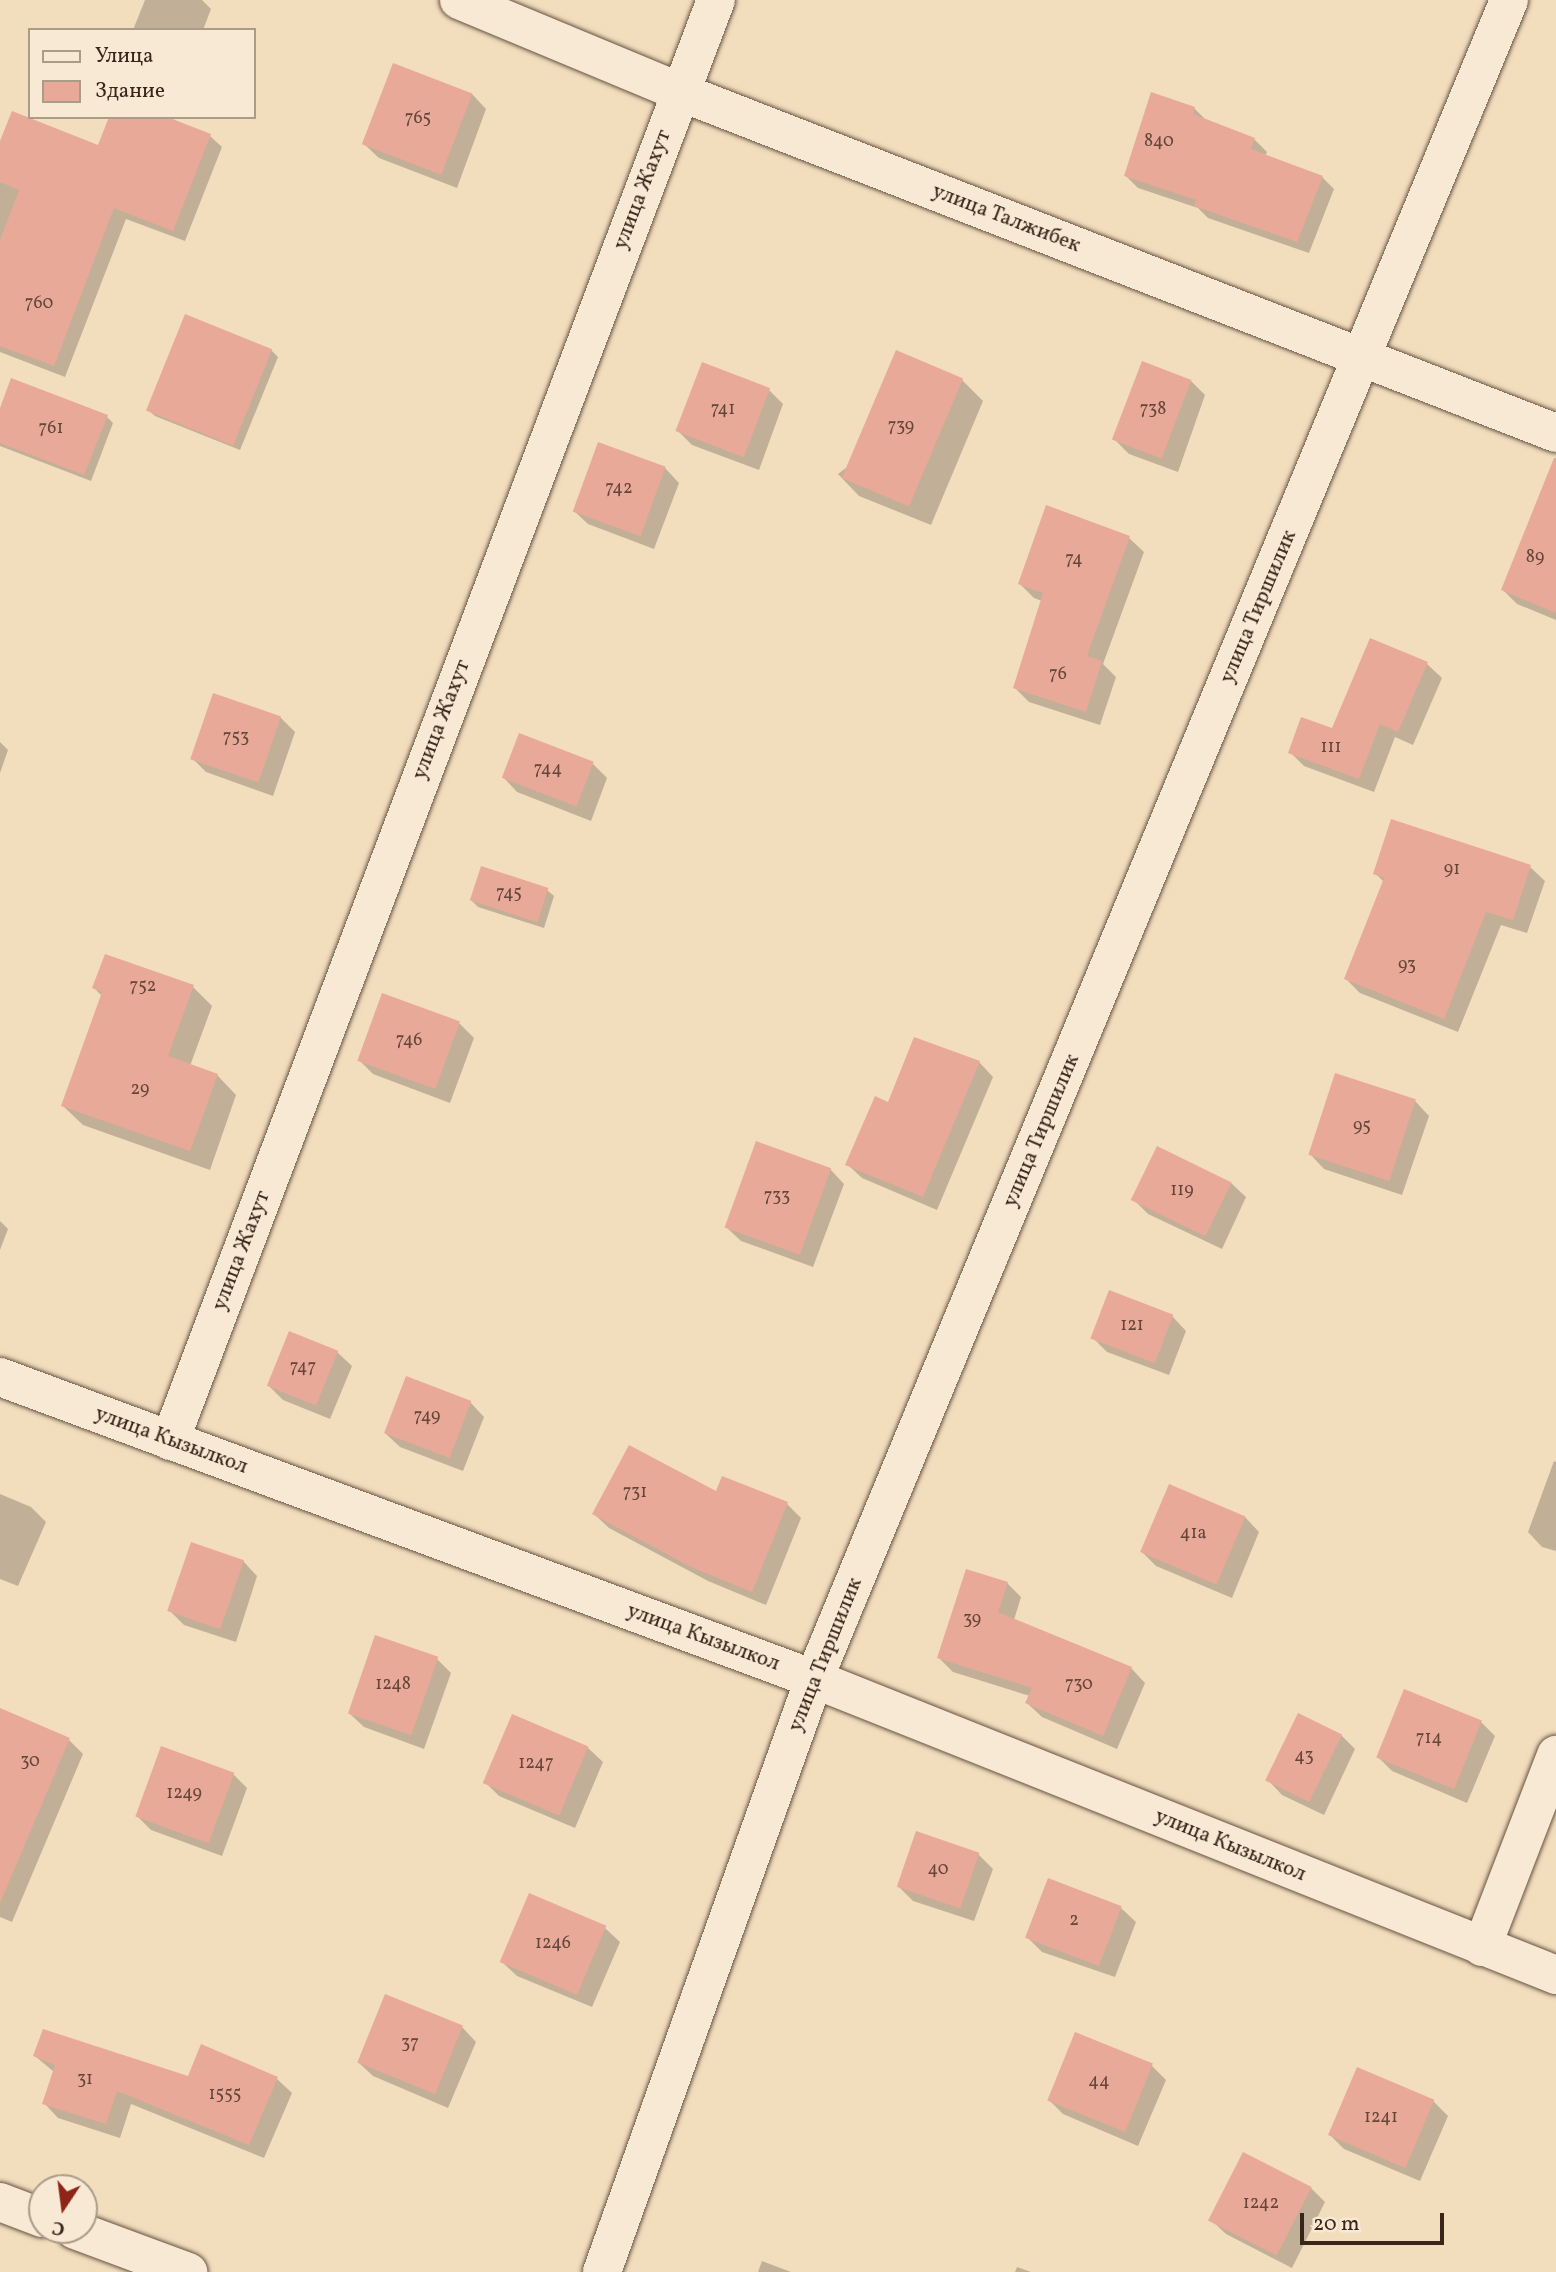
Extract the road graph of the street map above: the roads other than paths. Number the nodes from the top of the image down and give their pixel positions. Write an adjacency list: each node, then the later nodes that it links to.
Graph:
1 (459, 0): 4 (street, улица Талжибек)
2 (716, 0): 4 (street, улица Жахут)
3 (1509, 0): 5 (street, улица Тиршилик)
4 (680, 92): 5 (street, улица Талжибек); 8 (street, улица Жахут)
5 (1362, 358): 6 (street, улица Талжибек); 9 (street, улица Тиршилик)
6 (1556, 433)
7 (0, 1377): 8 (street, улица Кызылкол)
8 (170, 1441): 9 (street, улица Кызылкол)
9 (814, 1679): 11 (street, улица Кызылкол); 17 (street, улица Тиршилик)
10 (1556, 1755): 11 (street)
11 (1482, 1947): 12 (street, улица Кызылкол)
12 (1556, 1975)
13 (0, 2202): 14 (street)
14 (28, 2213)
15 (98, 2239): 16 (street)
16 (188, 2272)
17 (602, 2272)

